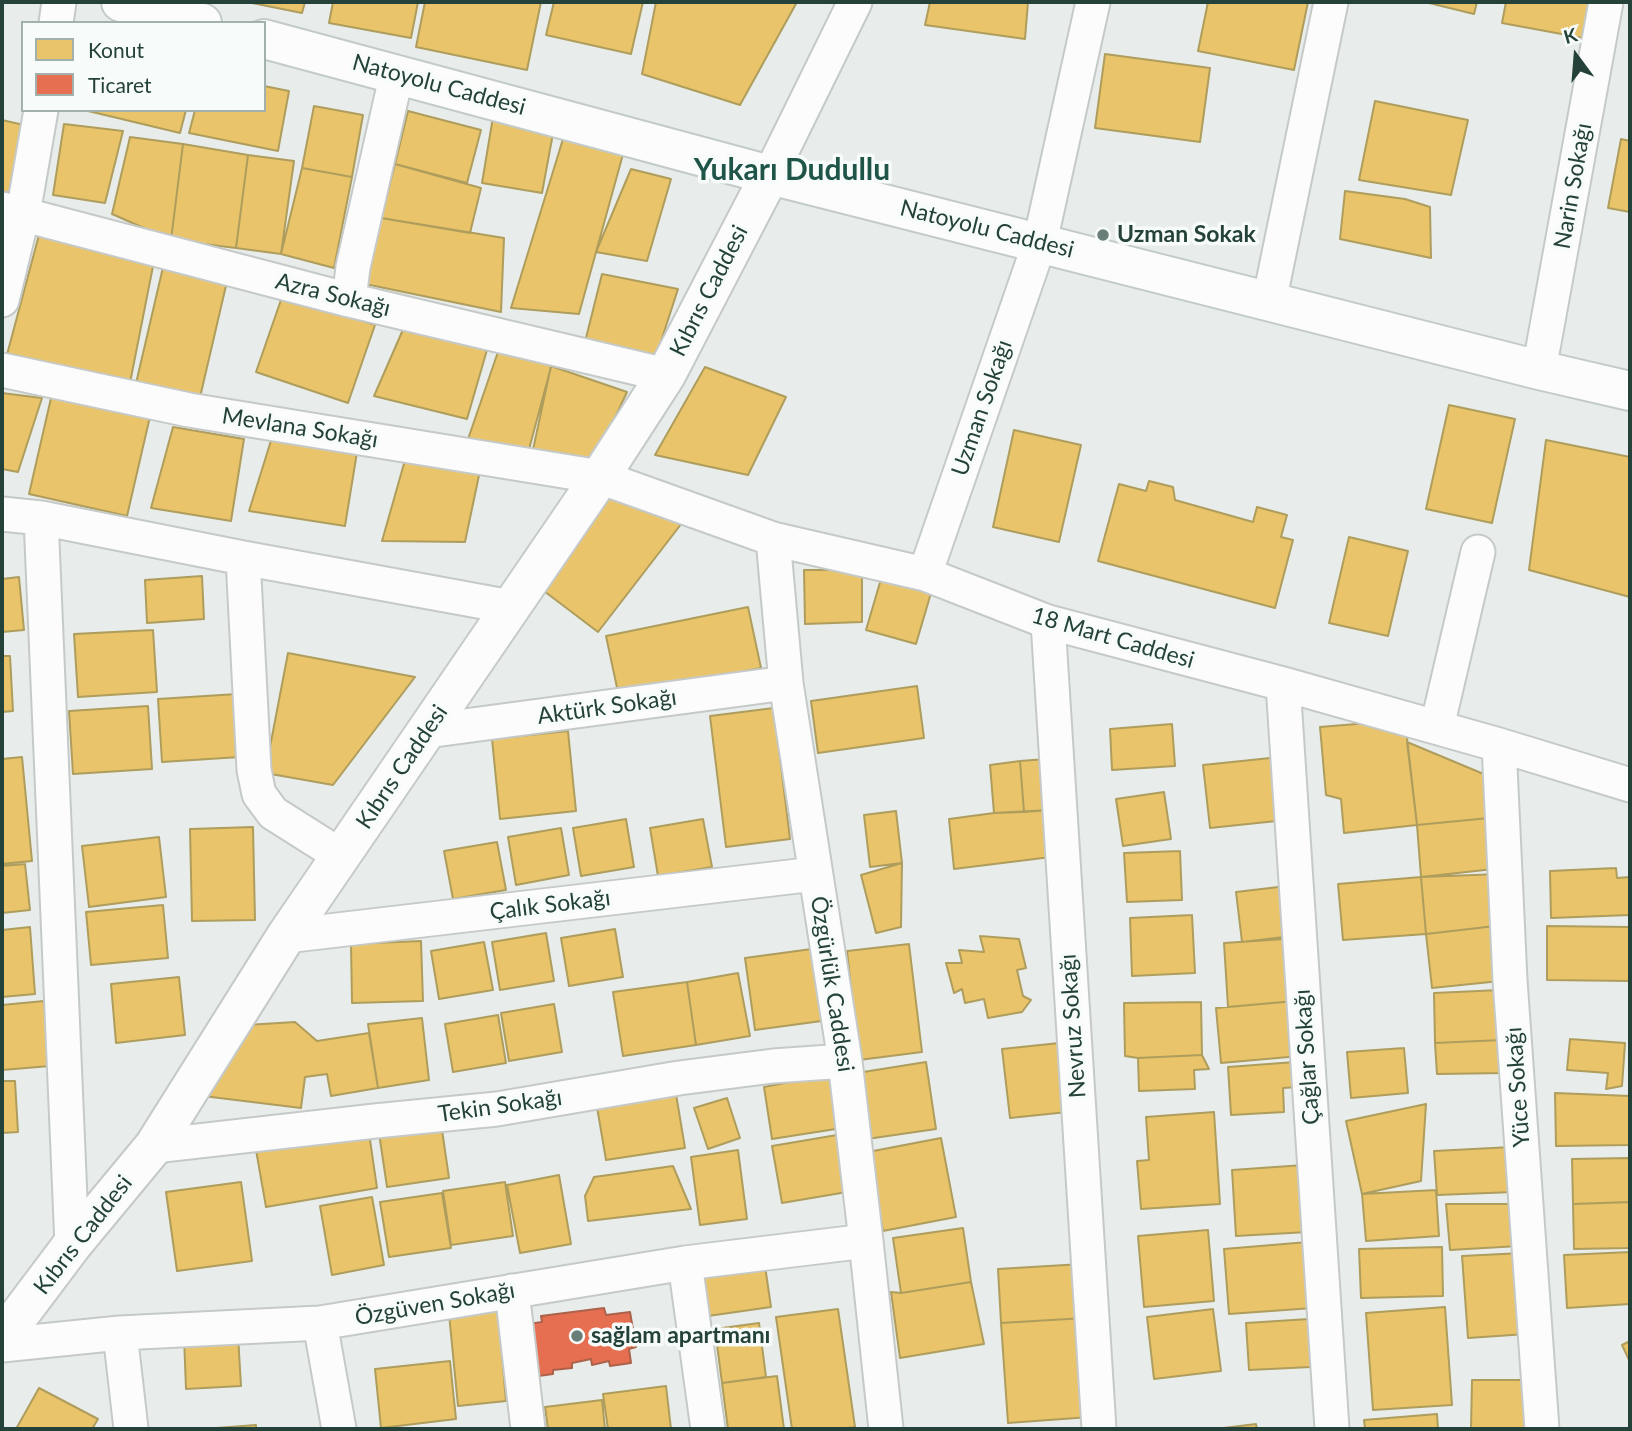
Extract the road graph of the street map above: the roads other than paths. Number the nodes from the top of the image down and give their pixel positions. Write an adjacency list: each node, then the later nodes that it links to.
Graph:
1 (59, 2): 7 (street)
2 (121, 2): 8 (main road)
3 (855, 2): 12 (street)
4 (1093, 2): 14 (street, Uzman Sokağı)
5 (1331, 2): 17 (street)
6 (1606, 2): 19 (street, Narin Sokağı)
7 (56, 21)
8 (194, 21)
9 (266, 40): 10 (main road, Natoyolu Caddesi)
10 (397, 73): 12 (main road, Natoyolu Caddesi); 16 (street)
11 (40, 112): 13 (street)
12 (770, 175): 14 (main road, Natoyolu Caddesi); 20 (main road, Kıbrıs Caddesi)
13 (12, 212): 15 (street); 16 (street, Azra Sokağı)
14 (1040, 242): 17 (main road, Natoyolu Caddesi); 28 (street, Uzman Sokağı)
15 (2, 300)
16 (349, 300): 20 (street, Azra Sokağı)
17 (1269, 302): 19 (main road, Natoyolu Caddesi)
18 (2, 370): 22 (street, Mevlana Sokağı)
19 (1539, 370): 21 (main road, Natoyolu Caddesi)
20 (666, 375): 22 (main road, Kıbrıs Caddesi)
21 (1630, 391)
22 (600, 477): 25 (street, 18 Mart Caddesi); 29 (main road, Kıbrıs Caddesi)
23 (2, 514): 24 (street)
24 (41, 518): 27 (street); 43 (street)
25 (773, 539): 28 (street, 18 Mart Caddesi); 31 (street, Özgürlük Caddesi)
26 (1478, 552): 33 (street)
27 (243, 558): 29 (street); 37 (street)
28 (925, 574): 30 (street, 18 Mart Caddesi)
29 (511, 607): 34 (main road, Kıbrıs Caddesi)
30 (1048, 622): 32 (street, 18 Mart Caddesi); 55 (street, Nevruz Sokağı)
31 (786, 682): 34 (street, Aktürk Sokağı); 38 (street, Özgürlük Caddesi)
32 (1283, 684): 33 (street, 18 Mart Caddesi); 56 (street, Çağlar Sokağı)
33 (1437, 727): 35 (street, 18 Mart Caddesi)
34 (427, 731): 37 (main road, Kıbrıs Caddesi)
35 (1499, 745): 36 (street, 18 Mart Caddesi); 57 (street, Yüce Sokağı)
36 (1630, 785)
37 (341, 856): 39 (main road, Kıbrıs Caddesi)
38 (815, 874): 39 (street, Çalık Sokağı); 40 (street, Özgürlük Caddesi)
39 (286, 936): 41 (main road, Kıbrıs Caddesi)
40 (845, 1061): 41 (street, Tekin Sokağı); 42 (street, Özgürlük Caddesi)
41 (154, 1146): 43 (main road, Kıbrıs Caddesi)
42 (866, 1241): 44 (street, Özgüven Sokağı); 54 (street, Özgürlük Caddesi)
43 (72, 1245): 48 (main road, Kıbrıs Caddesi)
44 (685, 1263): 45 (street, Özgüven Sokağı); 53 (street)
45 (512, 1291): 46 (street, Özgüven Sokağı); 52 (street)
46 (320, 1323): 47 (street, Özgüven Sokağı); 51 (street)
47 (120, 1333): 49 (street, Özgüven Sokağı); 50 (street)
48 (2, 1338)
49 (2, 1345)
50 (131, 1429)
51 (339, 1429)
52 (528, 1429)
53 (708, 1429)
54 (886, 1429)
55 (1099, 1429)
56 (1332, 1429)
57 (1542, 1429)

